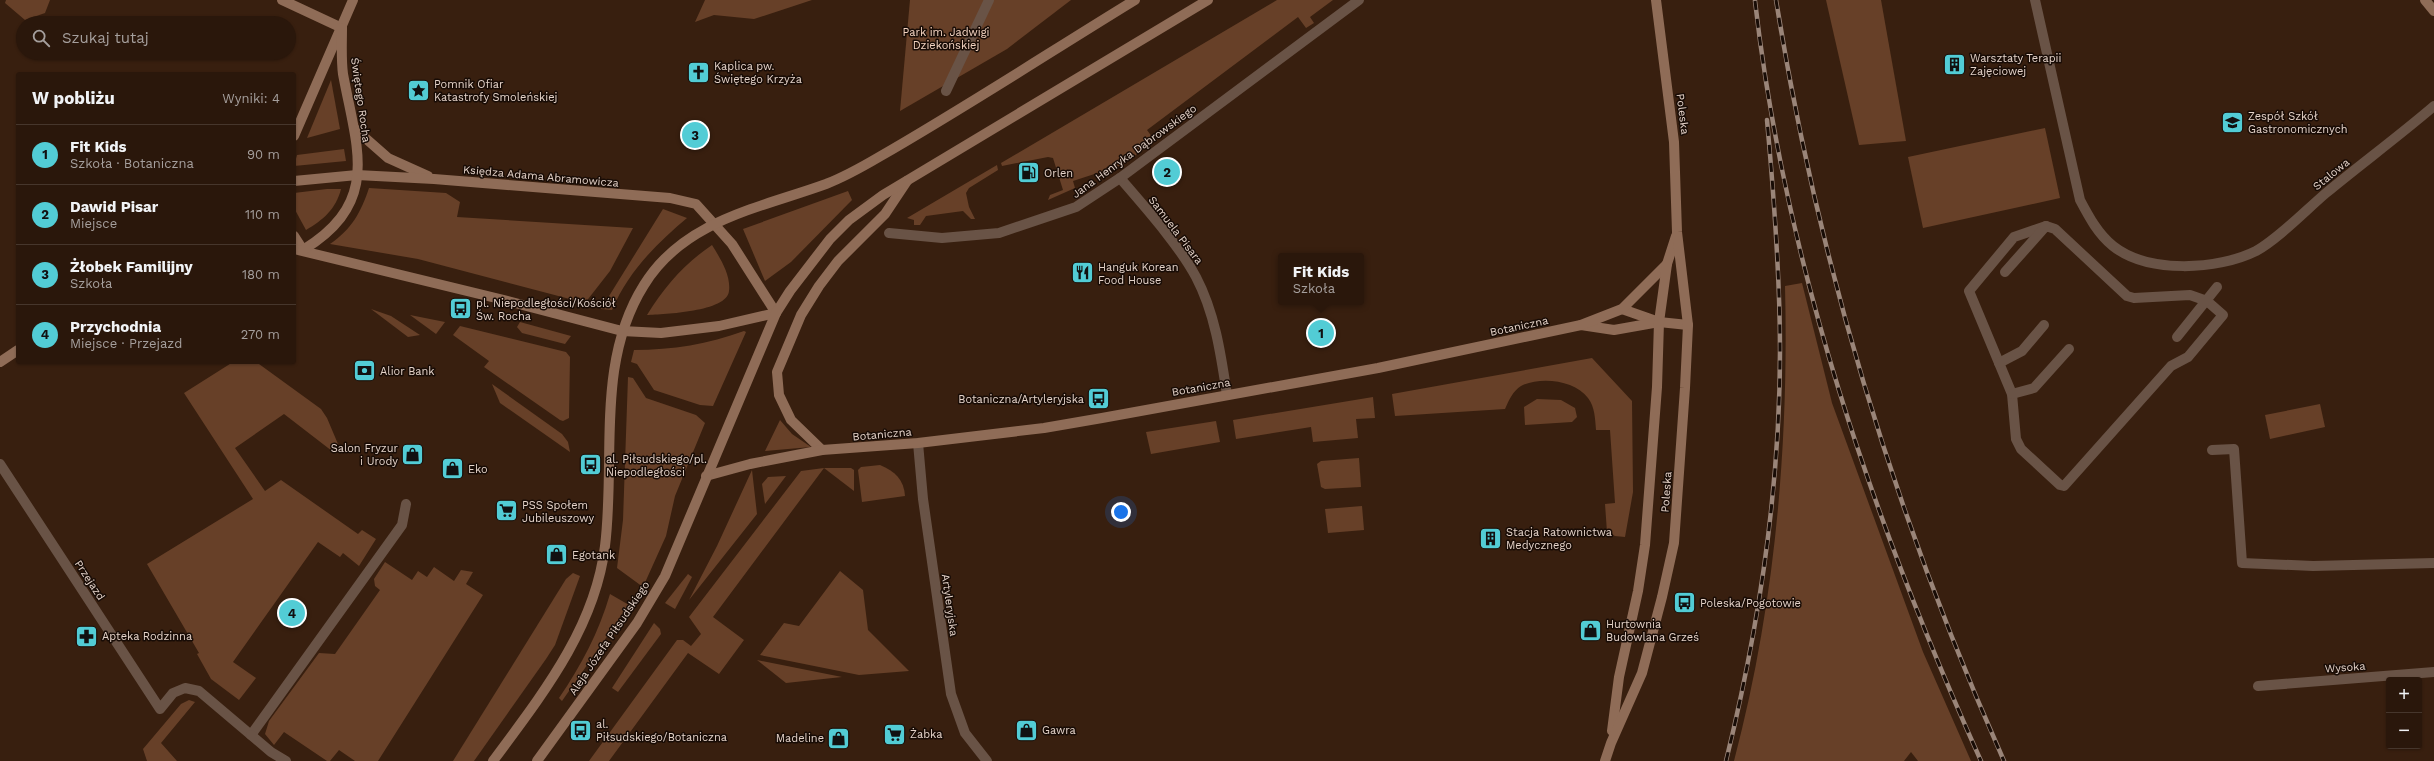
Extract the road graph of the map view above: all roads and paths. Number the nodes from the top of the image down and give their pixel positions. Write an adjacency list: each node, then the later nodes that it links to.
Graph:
1 (282, 0): 11 (main road)
2 (354, 0): 11 (main road, Świętego Rocha)
3 (989, 0): 12 (street)
4 (1135, 0): 21 (main road)
5 (1208, 0): 17 (main road)
6 (1359, 0): 18 (street, Jana Henryka Dąbrowskiego)
7 (1656, 0): 23 (main road, Poleska)
8 (2034, 0): 13 (street, Stalowa)
9 (2425, 0): 10 (main road)
10 (2434, 11)
11 (342, 28): 14 (main road, Świętego Rocha); 15 (main road, Świętego Rocha)
12 (946, 91)
13 (2434, 106)
14 (355, 129): 16 (main road, Świętego Rocha); 19 (main road)
15 (296, 132)
16 (357, 175): 19 (main road, Księdza Adama Abramowicza); 20 (main road, Księdza Adama Abramowicza); 25 (main road)
17 (909, 178): 31 (main road); 45 (main road)
18 (1120, 178): 24 (street, Jana Henryka Dąbrowskiego); 43 (street, Samuela Pisara)
19 (434, 179): 21 (main road, Księdza Adama Abramowicza)
20 (296, 181)
21 (714, 223): 31 (main road, Księdza Adama Abramowicza); 36 (main road)
22 (2046, 226): 27 (street); 29 (street); 41 (street)
23 (1677, 232): 26 (main road, Poleska); 34 (main road, Poleska)
24 (889, 233)
25 (298, 249): 36 (main road)
26 (1668, 264): 30 (main road, Botaniczna); 32 (main road, Poleska)
27 (2005, 272)
28 (2217, 287): 29 (street)
29 (2207, 301): 37 (street); 42 (street)
30 (1622, 309): 32 (main road, Botaniczna); 33 (main road, Botaniczna)
31 (776, 313): 36 (main road); 48 (main road, Aleja Józefa Piłsudskiego)
32 (1659, 322): 33 (main road, Botaniczna); 34 (main road, Botaniczna); 54 (main road, Poleska)
33 (1581, 325): 43 (main road, Botaniczna)
34 (1688, 325): 54 (main road, Poleska)
35 (2044, 325): 41 (street)
36 (622, 331): 56 (main road)
37 (2177, 337)
38 (2069, 349): 42 (street)
39 (16, 351): 40 (main road)
40 (0, 362)
41 (1999, 363): 42 (street)
42 (2012, 394)
43 (1227, 395): 44 (main road, Botaniczna)
44 (918, 443): 45 (main road, Botaniczna); 58 (street, Artyleryjska)
45 (822, 450): 48 (main road, Botaniczna)
46 (2212, 450): 50 (street)
47 (0, 464): 53 (street, Przejazd)
48 (706, 476): 57 (main road, Aleja Józefa Piłsudskiego)
49 (406, 504): 53 (street)
50 (2434, 563)
51 (2434, 672): 52 (street, Wysoka)
52 (2258, 686)
53 (251, 735): 55 (street)
54 (1610, 743): 59 (main road, Poleska)
55 (286, 761)
56 (493, 761)
57 (537, 761)
58 (987, 761)
59 (1605, 761)

